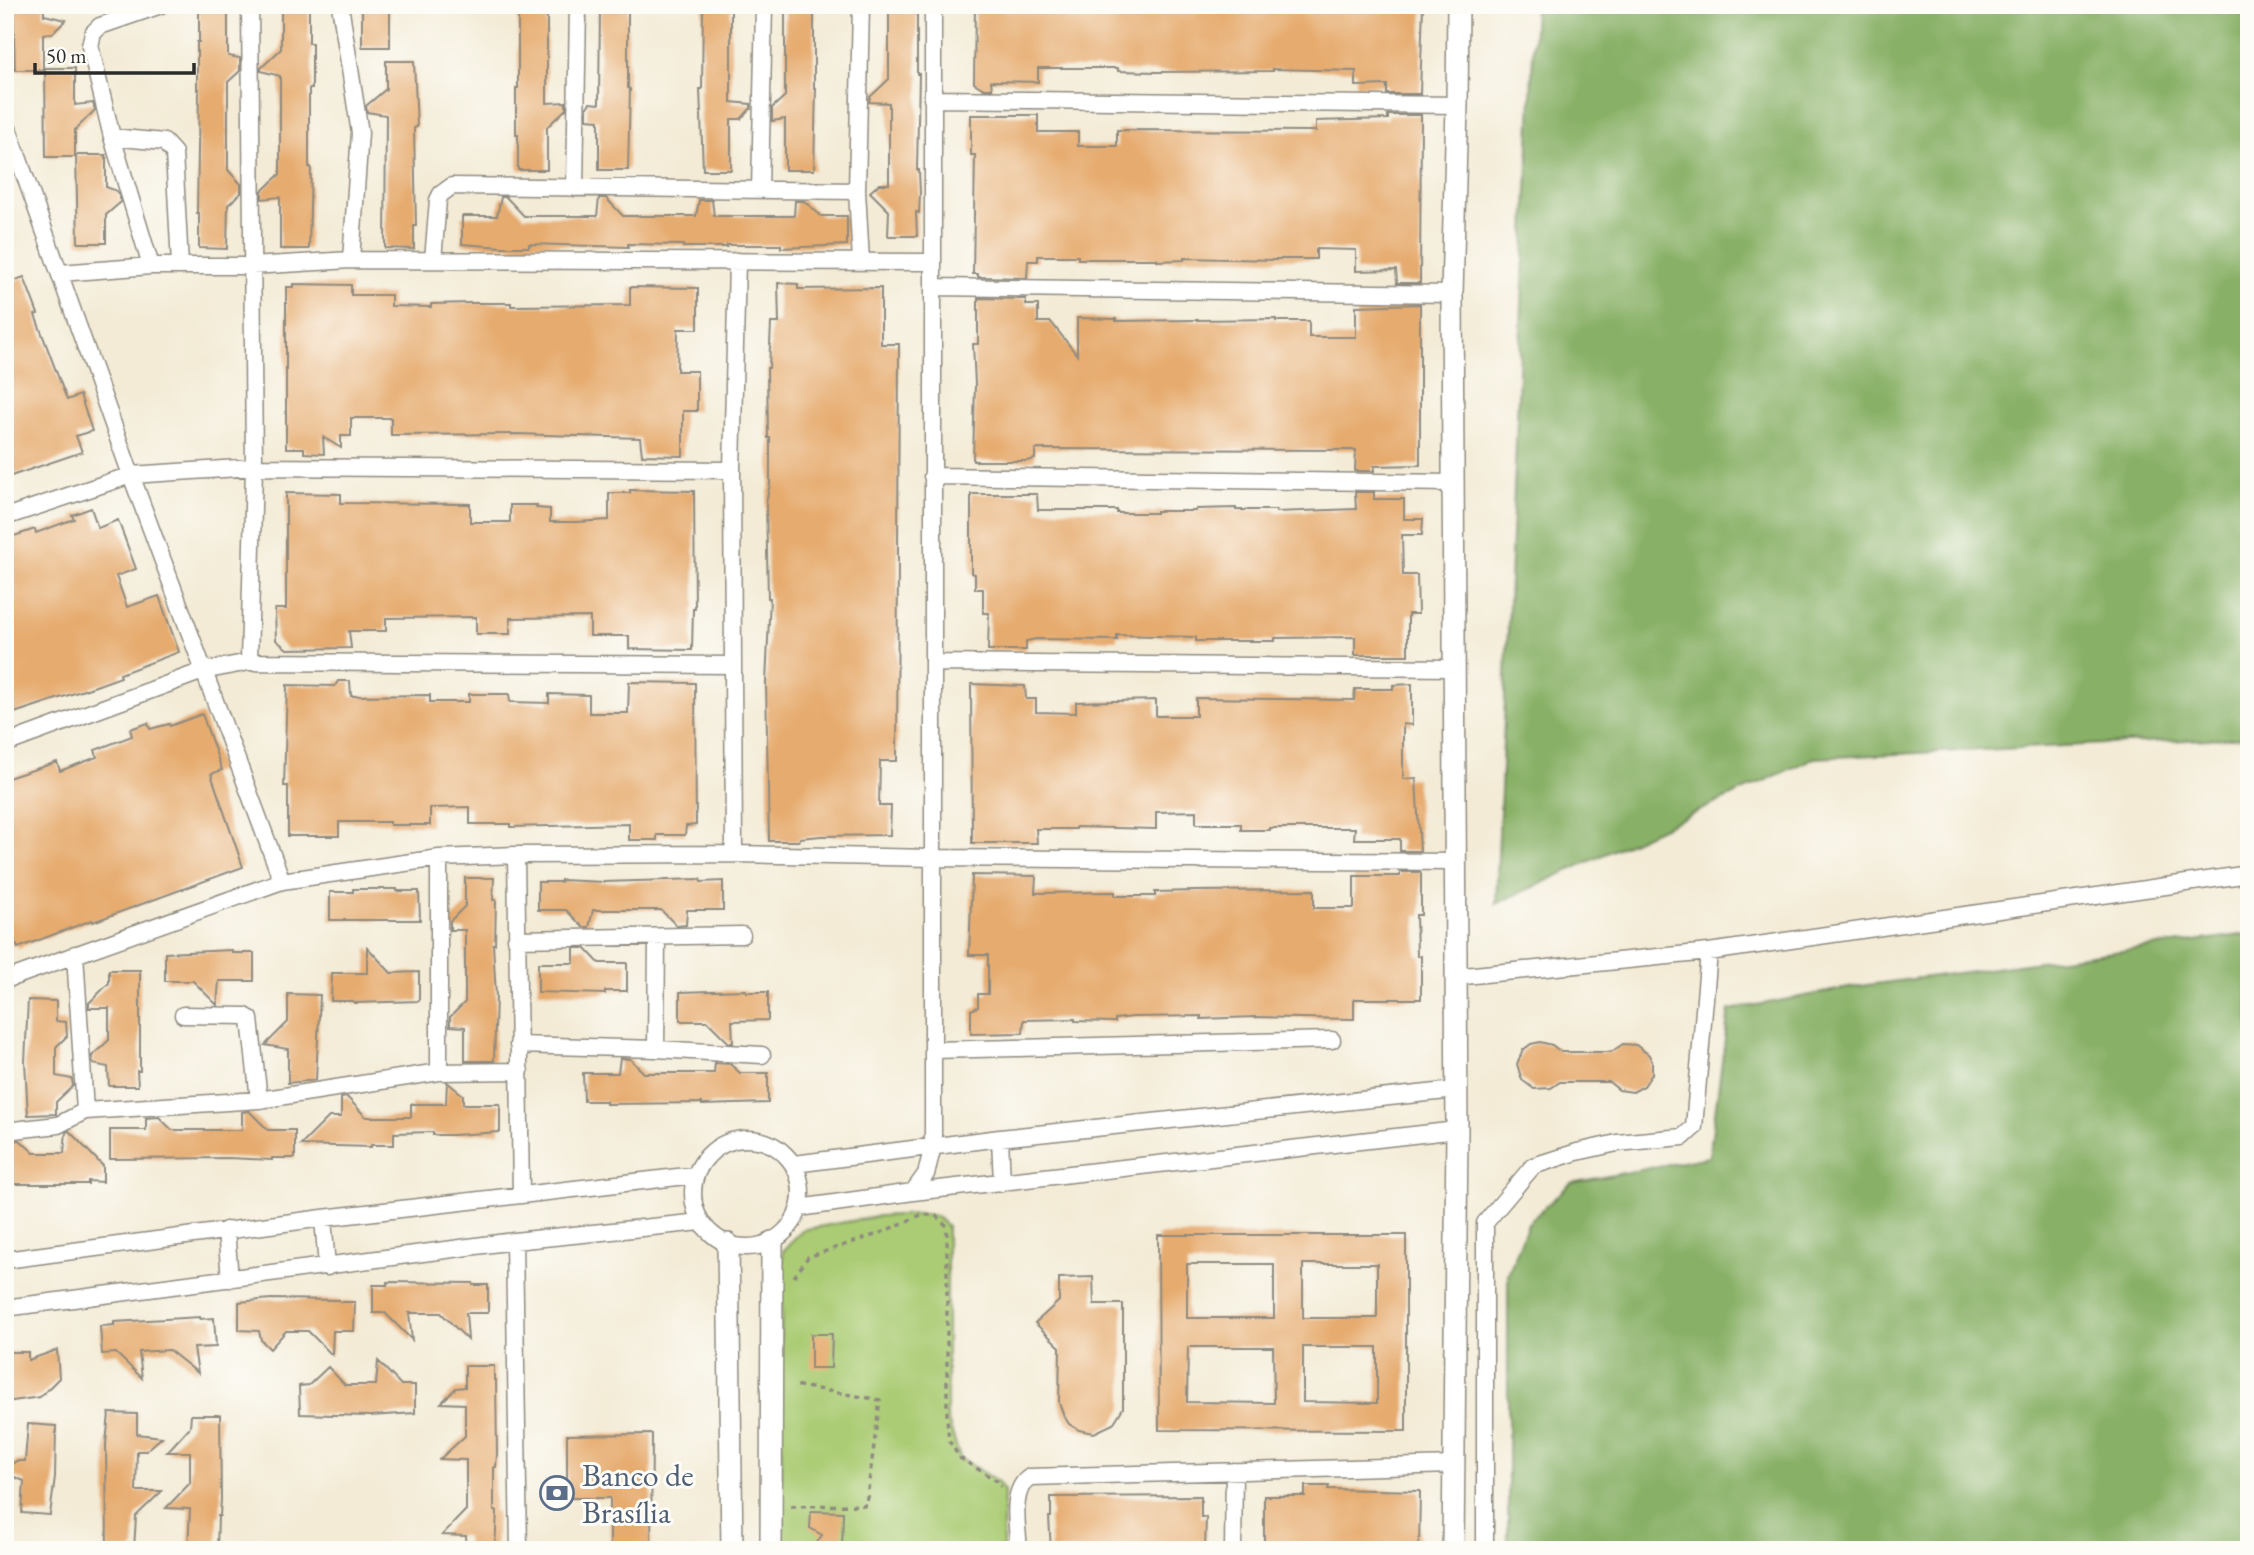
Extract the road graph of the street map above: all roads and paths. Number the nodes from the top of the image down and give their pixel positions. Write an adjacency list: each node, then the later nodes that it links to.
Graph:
1 (161, 5): 12 (street)
2 (250, 5): 23 (street)
3 (340, 5): 16 (street)
4 (578, 5): 13 (street)
5 (764, 5): 14 (street)
6 (861, 5): 15 (street)
7 (933, 5): 9 (street)
8 (1458, 5): 10 (street)
9 (932, 99): 10 (street); 20 (street)
10 (1457, 105): 26 (street)
11 (5, 120): 24 (street)
12 (112, 137): 21 (street); 22 (street)
13 (575, 188): 14 (street); 17 (street)
14 (760, 190): 15 (street)
15 (857, 191): 19 (street)
16 (351, 260): 17 (street); 23 (street)
17 (433, 260): 18 (street)
18 (737, 261): 19 (street); 28 (street)
19 (861, 261): 20 (street)
20 (933, 262): 25 (street)
21 (180, 265): 22 (street); 23 (street)
22 (151, 266): 24 (street)
23 (251, 266): 27 (street)
24 (60, 273): 29 (street)
25 (933, 286): 26 (street); 30 (street)
26 (1452, 294): 31 (street)
27 (254, 467): 28 (street); 29 (street); 33 (street)
28 (732, 470): 35 (street)
29 (131, 475): 32 (street); 37 (street)
30 (932, 476): 31 (street); 34 (street)
31 (1452, 483): 36 (street)
32 (5, 517)
33 (249, 662): 35 (street); 37 (street)
34 (933, 663): 36 (street); 42 (street)
35 (732, 664): 39 (street)
36 (1454, 668): 43 (street)
37 (203, 671): 38 (street); 45 (street)
38 (5, 744)
39 (734, 854): 40 (street); 42 (street)
40 (516, 855): 41 (street); 48 (street)
41 (439, 858): 45 (street); 60 (street)
42 (934, 858): 43 (street); 57 (street)
43 (1454, 862): 51 (street)
44 (2249, 874): 49 (street)
45 (282, 881): 50 (street)
46 (742, 935): 47 (street)
47 (657, 938): 48 (street); 56 (street)
48 (516, 939): 55 (street)
49 (1709, 952): 51 (street); 96 (street)
50 (75, 954): 52 (street); 63 (street)
51 (1454, 977): 61 (street)
52 (5, 979)
53 (183, 1015): 62 (street)
54 (1332, 1040): 57 (street)
55 (518, 1045): 56 (street); 59 (street)
56 (656, 1049): 58 (street)
57 (934, 1050): 67 (street)
58 (762, 1055)
59 (520, 1070): 60 (street); 72 (street)
60 (439, 1072): 62 (street)
61 (1456, 1090): 64 (street); 66 (street)
62 (259, 1100): 63 (street)
63 (85, 1111): 65 (street)
64 (1457, 1130): 70 (street); 86 (street)
65 (5, 1131)
66 (1000, 1138): 67 (street); 70 (street)
67 (933, 1146): 68 (street); 71 (street)
68 (794, 1164): 69 (street); 73 (street)
69 (695, 1175): 72 (street); 75 (street)
70 (1002, 1183): 71 (street)
71 (913, 1192): 73 (street)
72 (521, 1194): 74 (street)
73 (799, 1208): 78 (street)
74 (323, 1218): 76 (street); 81 (street)
75 (701, 1222): 77 (street); 79 (street)
76 (226, 1230): 80 (street); 82 (street)
77 (514, 1241): 81 (street); 90 (street)
78 (772, 1241): 79 (street); 92 (street)
79 (728, 1244): 91 (street)
80 (5, 1260)
81 (327, 1267): 82 (street)
82 (230, 1279): 84 (street)
83 (789, 1286): 88 (path)
84 (5, 1308)
85 (794, 1374): 89 (path)
86 (1454, 1465): 87 (street); 95 (street)
87 (1234, 1471): 93 (street); 94 (street)
88 (1004, 1491)
89 (784, 1506)
90 (519, 1550)
91 (732, 1550)
92 (771, 1550)
93 (1019, 1550)
94 (1233, 1550)
95 (1453, 1550)
96 (1485, 1550)

